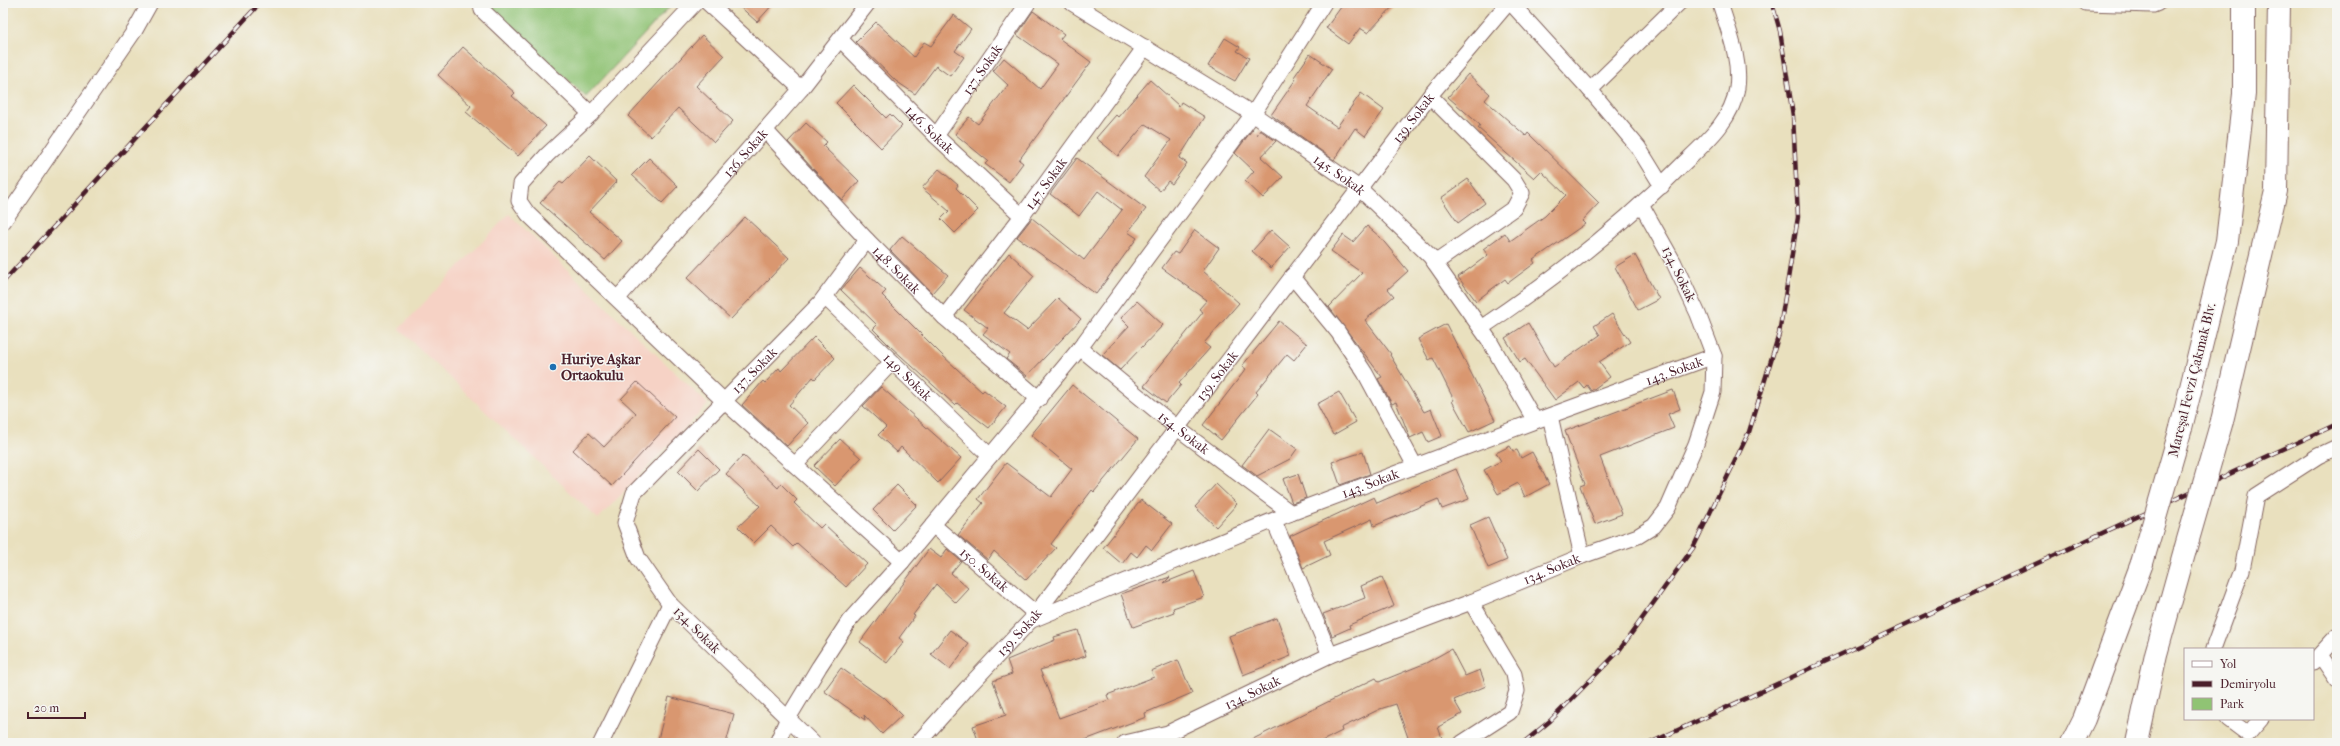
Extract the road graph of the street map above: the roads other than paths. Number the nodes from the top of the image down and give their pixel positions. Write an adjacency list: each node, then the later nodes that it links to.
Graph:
1 (150, 3): 29 (street)
2 (480, 3): 21 (street)
3 (695, 3): 21 (street)
4 (708, 3): 18 (street)
5 (868, 3): 16 (street, 136. Sokak)
6 (1028, 3): 24 (street, 137. Sokak)
7 (1072, 3): 17 (street, 145. Sokak)
8 (1510, 3): 19 (street); 20 (street, 139. Sokak)
9 (1678, 3): 19 (street)
10 (1720, 3): 25 (street)
11 (2086, 3): 12 (street)
12 (2158, 3)
13 (2244, 3): 73 (main road, Mareşal Fevzi Çakmak Blv., bridge)
14 (2279, 3): 74 (main road, bridge)
15 (1321, 4): 22 (street)
16 (841, 40): 18 (street, 136. Sokak); 24 (street, 146. Sokak)
17 (1145, 47): 22 (street, 145. Sokak); 28 (street, 147. Sokak)
18 (801, 89): 23 (street, 136. Sokak)
19 (1590, 90): 25 (street)
20 (1430, 96): 26 (street, 139. Sokak); 31 (street)
21 (591, 114): 34 (street)
22 (1253, 114): 26 (street, 145. Sokak); 37 (street)
23 (765, 130): 30 (street, 148. Sokak); 34 (street, 136. Sokak)
24 (936, 136): 28 (street, 146. Sokak)
25 (1662, 186): 27 (street)
26 (1359, 188): 31 (street, 145. Sokak); 32 (street, 139. Sokak)
27 (1642, 206): 36 (street); 38 (street, 134. Sokak)
28 (1022, 216): 35 (street, 147. Sokak)
29 (3, 222)
30 (867, 240): 33 (street, 137. Sokak); 35 (street, 148. Sokak)
31 (1436, 263): 36 (street, 145. Sokak)
32 (1292, 276): 44 (street, 139. Sokak); 48 (street)
33 (825, 297): 39 (street, 149. Sokak); 41 (street, 137. Sokak)
34 (618, 298): 41 (street)
35 (944, 316): 40 (street, 148. Sokak)
36 (1481, 328): 43 (street, 145. Sokak)
37 (1080, 348): 40 (street); 44 (street, 154. Sokak)
38 (1714, 356): 42 (street, 143. Sokak); 53 (street, 134. Sokak)
39 (892, 362): 46 (street, 149. Sokak); 47 (street)
40 (1039, 399): 46 (street)
41 (724, 401): 47 (street); 49 (street, 137. Sokak)
42 (1550, 416): 43 (street, 143. Sokak); 53 (street)
43 (1535, 421): 48 (street, 143. Sokak)
44 (1176, 427): 50 (street, 154. Sokak); 57 (street, 139. Sokak)
45 (2337, 447): 59 (street)
46 (990, 456): 52 (street)
47 (795, 465): 54 (street)
48 (1414, 466): 50 (street, 143. Sokak)
49 (634, 493): 56 (street, 134. Sokak)
50 (1291, 514): 51 (street, 143. Sokak)
51 (1274, 521): 57 (street, 143. Sokak); 60 (street)
52 (933, 525): 54 (street); 57 (street, 150. Sokak)
53 (1582, 556): 55 (street, 134. Sokak)
54 (902, 562): 63 (street)
55 (1471, 602): 60 (street, 134. Sokak); 72 (street)
56 (670, 604): 63 (street, 134. Sokak); 67 (street)
57 (1034, 617): 70 (street, 139. Sokak)
58 (2337, 636): 61 (street)
59 (2213, 648)
60 (1330, 655): 66 (street, 134. Sokak)
61 (2316, 659): 62 (street)
62 (2337, 680)
63 (788, 720): 68 (street); 69 (street, 134. Sokak)
64 (2229, 720): 65 (street)
65 (2260, 720)
66 (1171, 738): 71 (street, 134. Sokak)
67 (601, 743)
68 (777, 743)
69 (813, 743)
70 (918, 743)
71 (1124, 743)
72 (1462, 743)
73 (2072, 743)
74 (2137, 743)

